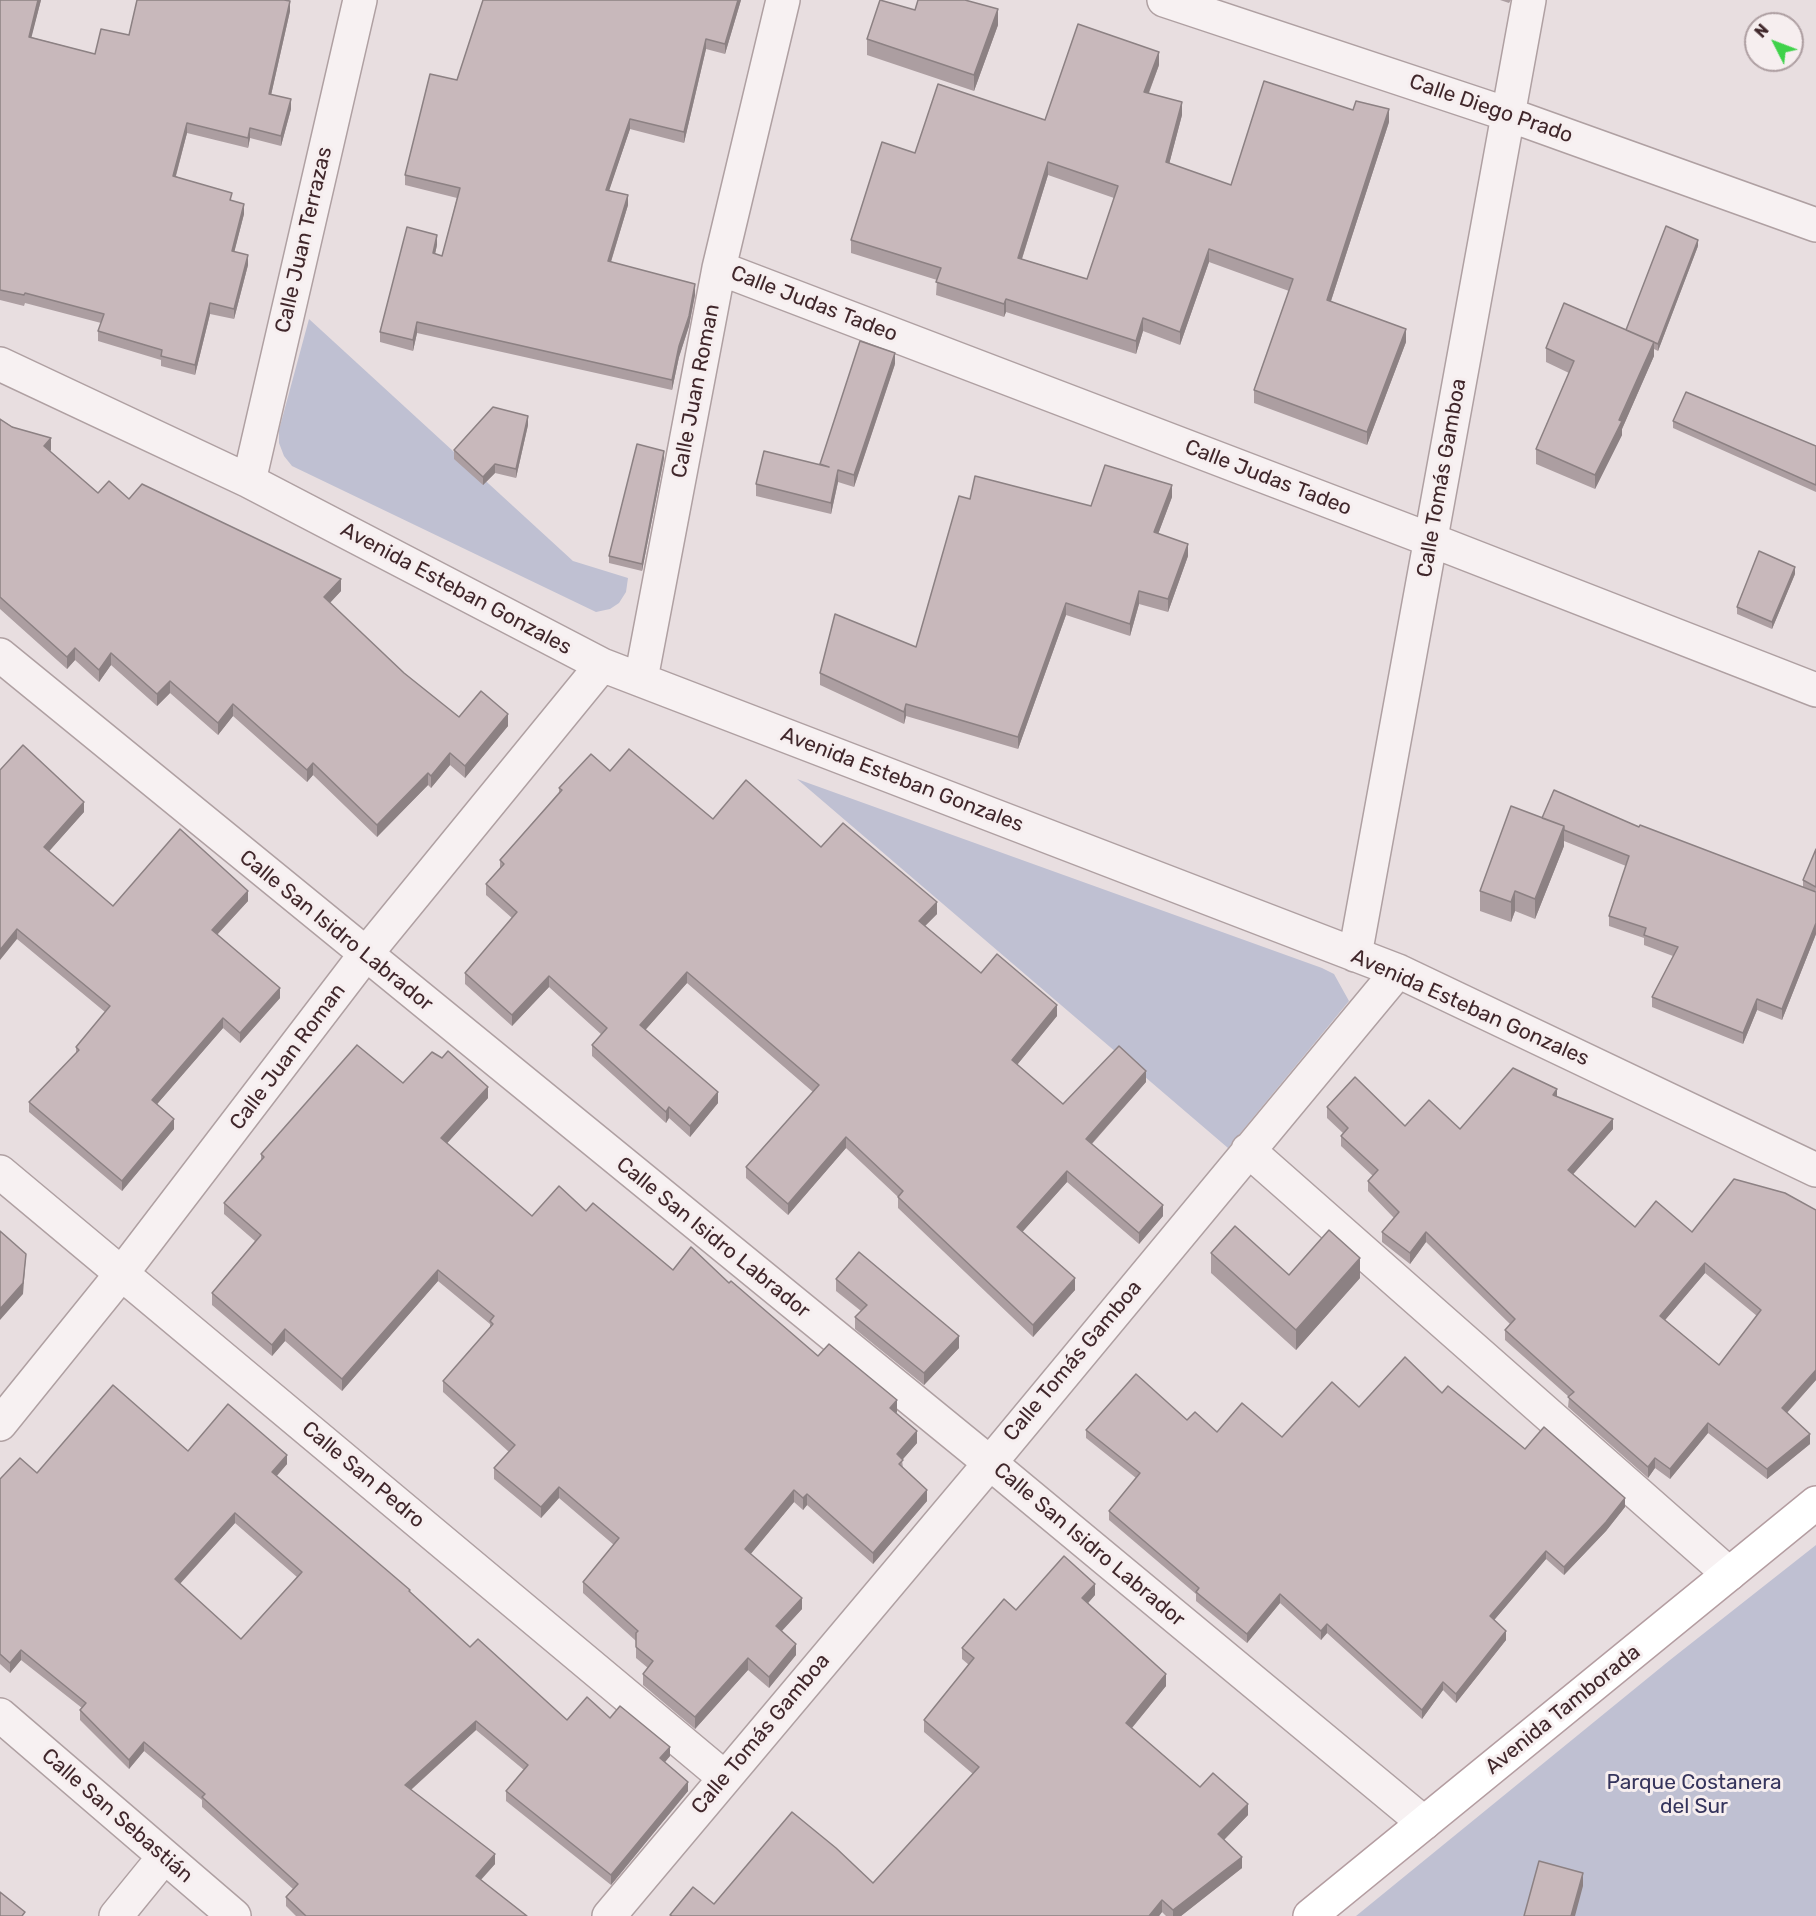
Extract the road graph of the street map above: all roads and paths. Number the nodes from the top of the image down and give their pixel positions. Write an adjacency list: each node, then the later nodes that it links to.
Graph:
1 (360, 0): 9 (street, Calle Juan Terrazas)
2 (783, 0): 7 (street, Calle Juan Roman)
3 (1164, 0): 5 (street, Calle Diego Prado)
4 (1529, 0): 5 (street, Calle Tomás Gamboa)
5 (1507, 114): 6 (street, Calle Diego Prado); 10 (street, Calle Tomás Gamboa)
6 (1816, 225)
7 (719, 268): 10 (street, Calle Judas Tadeo); 13 (street, Calle Juan Roman)
8 (0, 364): 9 (street, Avenida Esteban Gonzales)
9 (249, 481): 12 (street, Avenida Esteban Gonzales)
10 (1431, 540): 14 (street, Calle Judas Tadeo); 16 (street, Calle Tomás Gamboa)
11 (0, 655): 15 (street, Calle San Isidro Labrador)
12 (602, 665): 13 (street, Avenida Esteban Gonzales); 15 (street, Calle Juan Roman)
13 (641, 679): 16 (street, Avenida Esteban Gonzales)
14 (1816, 690)
15 (365, 955): 21 (street, Calle Juan Roman); 23 (street, Calle San Isidro Labrador)
16 (1354, 955): 17 (street, Avenida Esteban Gonzales)
17 (1398, 971): 18 (street, Calle Tomás Gamboa); 19 (street, Avenida Esteban Gonzales)
18 (1248, 1150): 23 (street, Calle Tomás Gamboa); 25 (street)
19 (1816, 1170)
20 (0, 1172): 21 (street, Calle San Pedro)
21 (122, 1273): 22 (street, Calle Juan Roman); 27 (street, Calle San Pedro)
22 (0, 1424)
23 (990, 1462): 27 (street, Calle Tomás Gamboa); 28 (street, Calle San Isidro Labrador)
24 (1816, 1503): 25 (main road, Avenida Tamborada)
25 (1730, 1574): 28 (main road, Avenida Tamborada)
26 (0, 1715): 29 (street, Calle San Sebastián)
27 (724, 1778): 32 (street, Calle Tomás Gamboa)
28 (1424, 1823): 33 (main road, Avenida Tamborada)
29 (164, 1857): 30 (street); 31 (street, Calle San Sebastián)
30 (116, 1916)
31 (234, 1916)
32 (609, 1916)
33 (1310, 1916)

